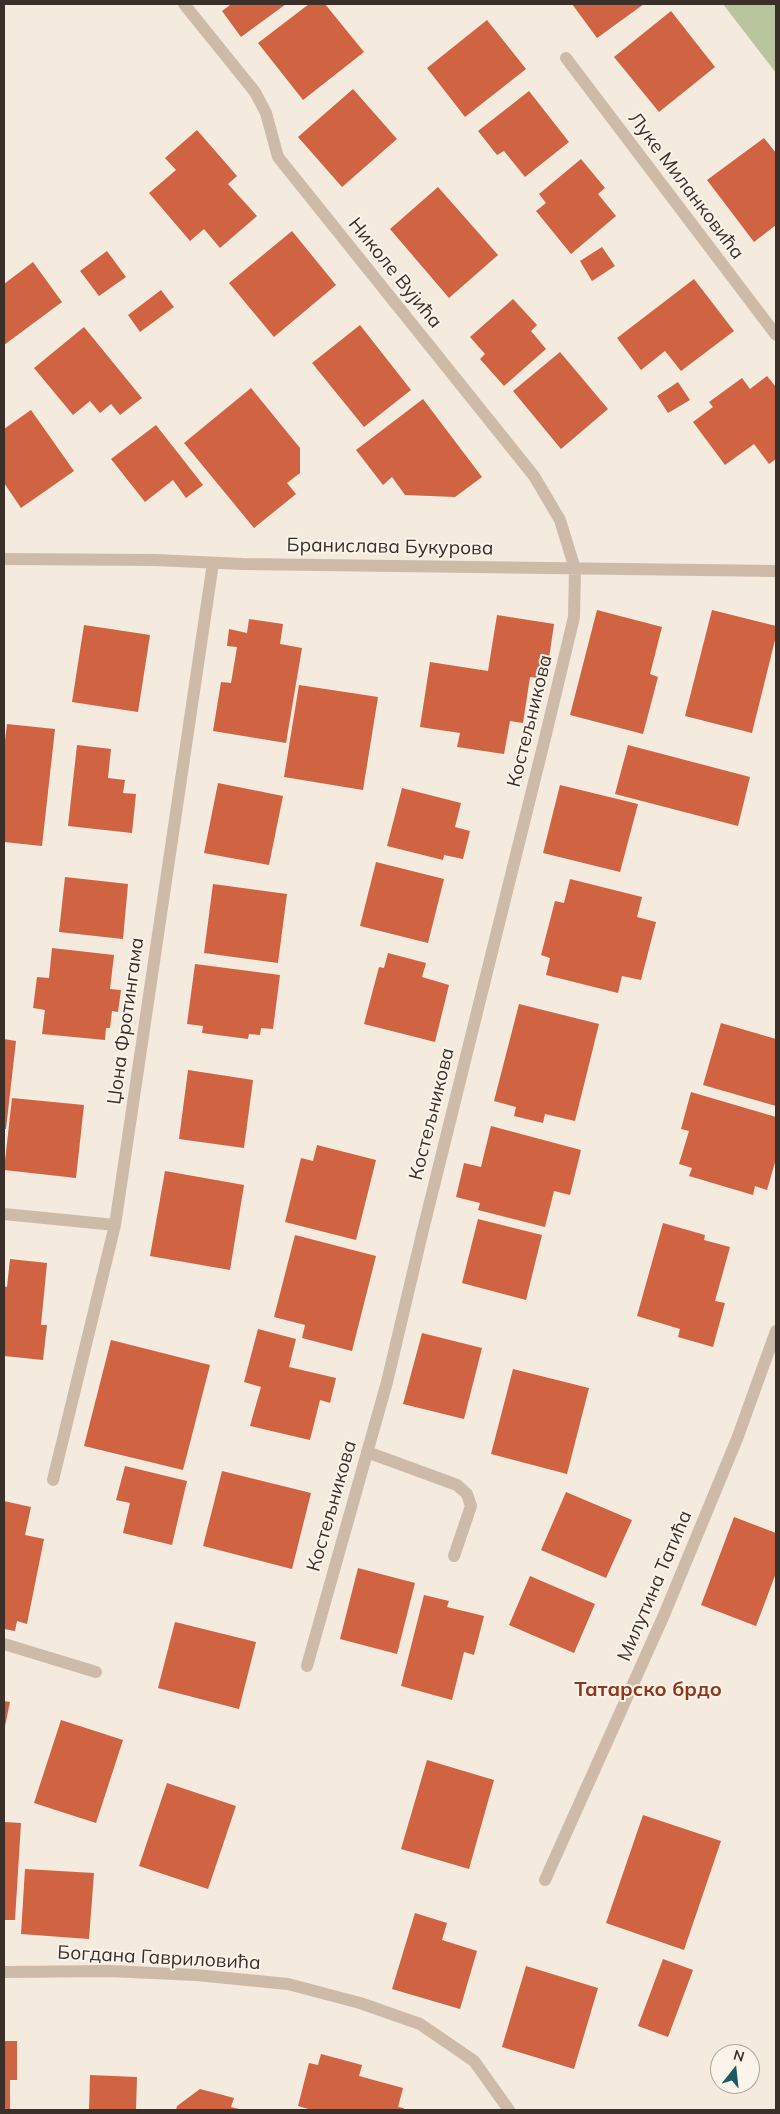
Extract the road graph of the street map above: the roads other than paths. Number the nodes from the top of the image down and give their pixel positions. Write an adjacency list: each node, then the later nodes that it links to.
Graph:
1 (184, 4): 6 (street, Николе Вујића)
2 (566, 58): 3 (street, Луке Миланковића)
3 (776, 335)
4 (4, 559): 5 (street, Бранислава Букурова)
5 (213, 563): 6 (street, Бранислава Букурова); 9 (street, Џона Фротингама)
6 (575, 569): 7 (street, Бранислава Букурова); 11 (street, Костељникова)
7 (776, 571)
8 (4, 1214): 9 (street)
9 (115, 1225): 12 (street, Џона Фротингама)
10 (776, 1331): 17 (street, Милутина Татића)
11 (367, 1452): 13 (street); 15 (street, Костељникова)
12 (53, 1480)
13 (454, 1556)
14 (4, 1644): 16 (street)
15 (307, 1666)
16 (96, 1672)
17 (545, 1880)
18 (4, 1972): 19 (street, Богдана Гавриловића)
19 (509, 2110)

